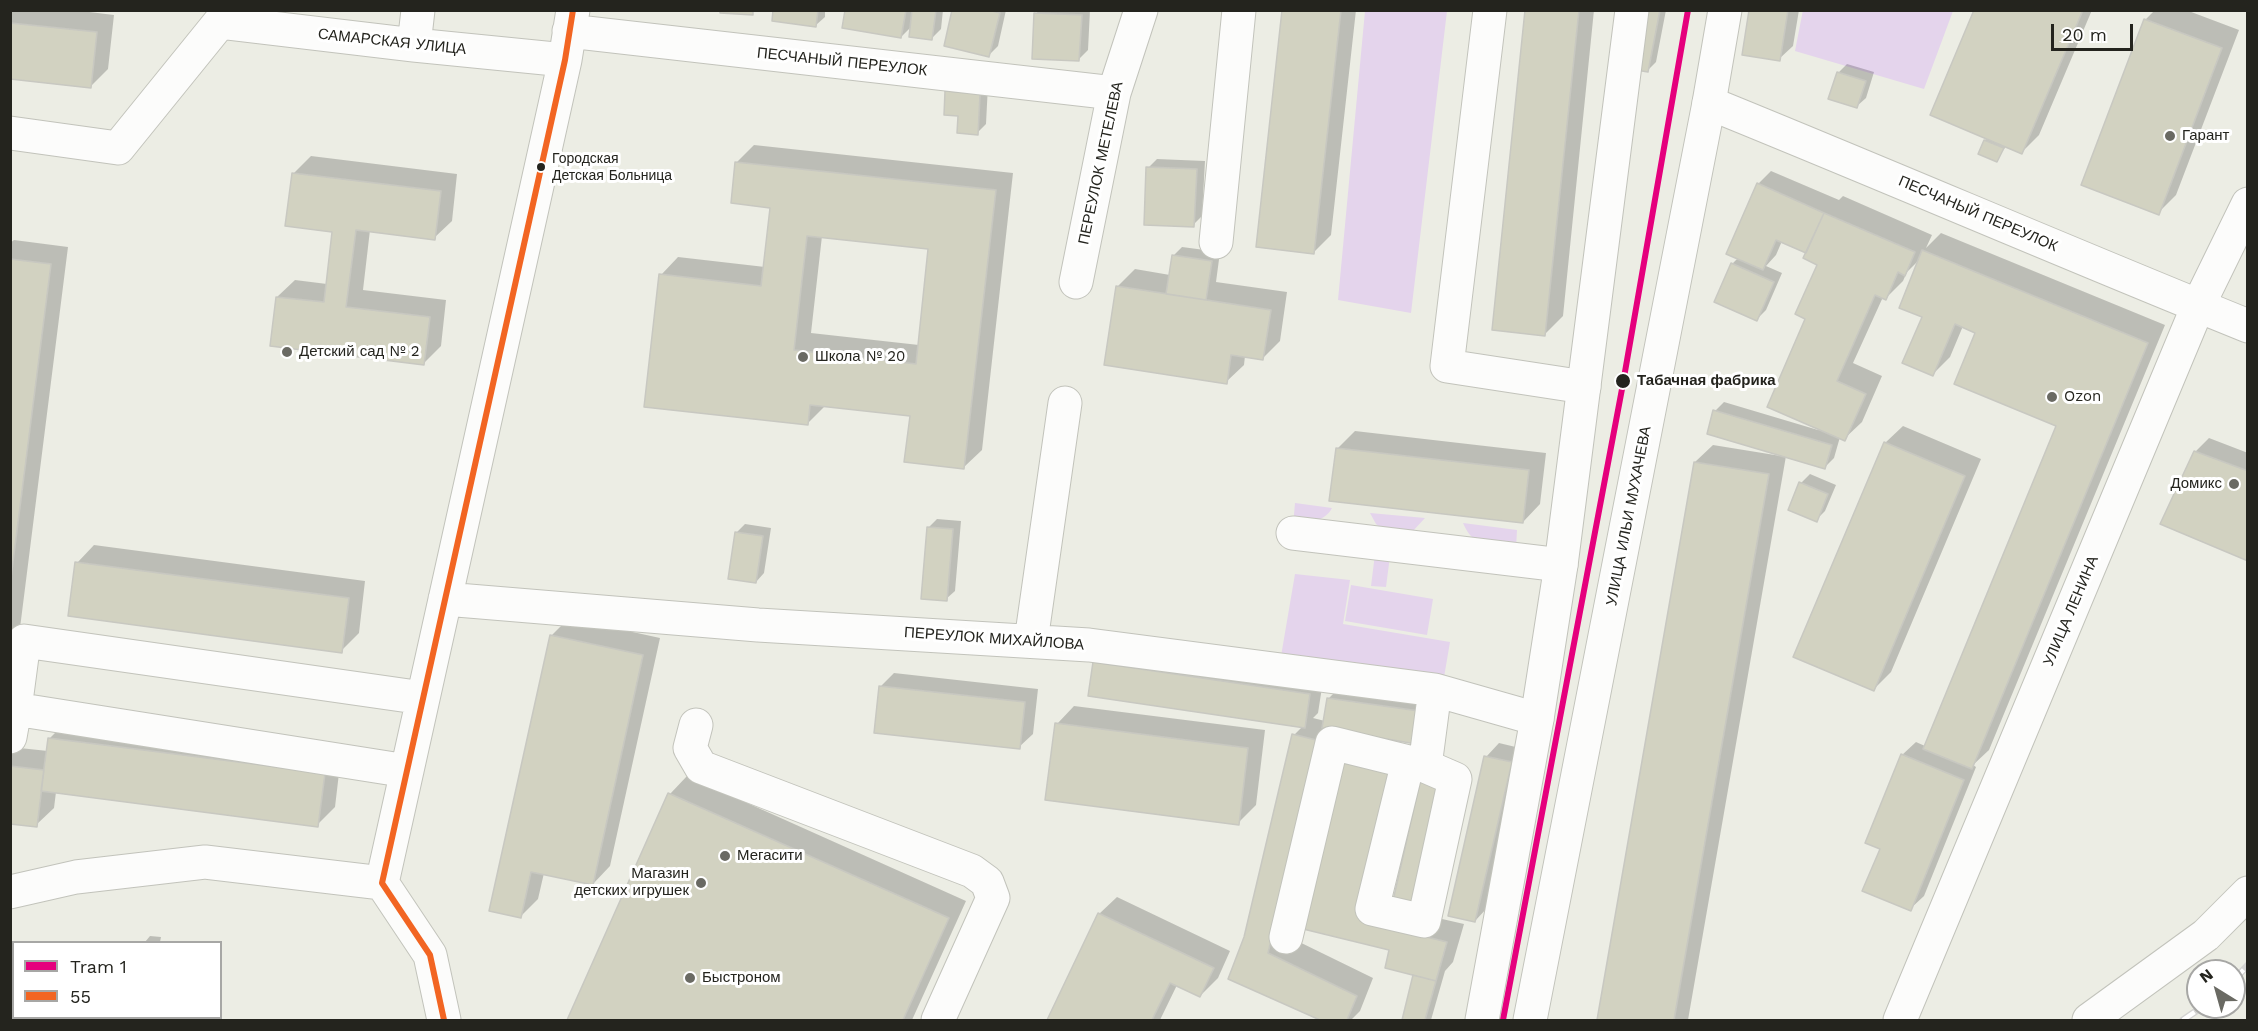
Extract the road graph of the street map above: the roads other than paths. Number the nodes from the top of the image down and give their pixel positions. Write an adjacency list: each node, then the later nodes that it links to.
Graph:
1 (418, 10): 8 (main road)
2 (1141, 10): 9 (main road, ПЕРЕУЛОК МЕТЕЛЕВА)
3 (1239, 10): 13 (main road)
4 (1490, 10): 17 (main road)
5 (1632, 10): 17 (main road)
6 (1725, 10): 10 (main road, УЛИЦА ИЛЬИ МУХАЧЕВА)
7 (569, 34): 8 (main road, САМАРСКАЯ УЛИЦА); 9 (main road, ПЕСЧАНЫЙ ПЕРЕУЛОК); 21 (main road)
8 (414, 45): 11 (main road, САМАРСКАЯ УЛИЦА)
9 (1114, 93): 14 (main road, ПЕРЕУЛОК МЕТЕЛЕВА)
10 (1709, 104): 15 (main road, ПЕСЧАНЫЙ ПЕРЕУЛОК); 38 (main road, УЛИЦА ИЛЬИ МУХАЧЕВА)
11 (10, 133)
12 (2247, 204): 15 (main road, УЛИЦА ЛЕНИНА)
13 (1216, 242)
14 (1076, 282)
15 (2198, 306): 16 (main road, ПЕСЧАНЫЙ ПЕРЕУЛОК); 39 (main road, УЛИЦА ЛЕНИНА)
16 (2247, 326)
17 (1584, 387): 20 (main road)
18 (1065, 403): 22 (main road)
19 (1293, 533): 20 (main road)
20 (1561, 566): 25 (main road)
21 (445, 599): 22 (main road, ПЕРЕУЛОК МИХАЙЛОВА); 24 (main road)
22 (1031, 641): 23 (main road, ПЕРЕУЛОК МИХАЙЛОВА)
23 (1435, 690): 25 (main road, ПЕРЕУЛОК МИХАЙЛОВА); 34 (main road)
24 (423, 698): 26 (main road); 28 (main road)
25 (1537, 719): 37 (main road)
26 (13, 723): 28 (main road)
27 (696, 725): 36 (main road)
28 (406, 771): 31 (main road)
29 (10, 868): 30 (main road)
30 (76, 877): 31 (main road); 32 (main road)
31 (382, 883): 35 (main road)
32 (10, 892)
33 (2247, 893): 40 (main road)
34 (1286, 937)
35 (444, 1020)
36 (938, 1020)
37 (1482, 1020)
38 (1530, 1020)
39 (1900, 1020)
40 (2089, 1020)

